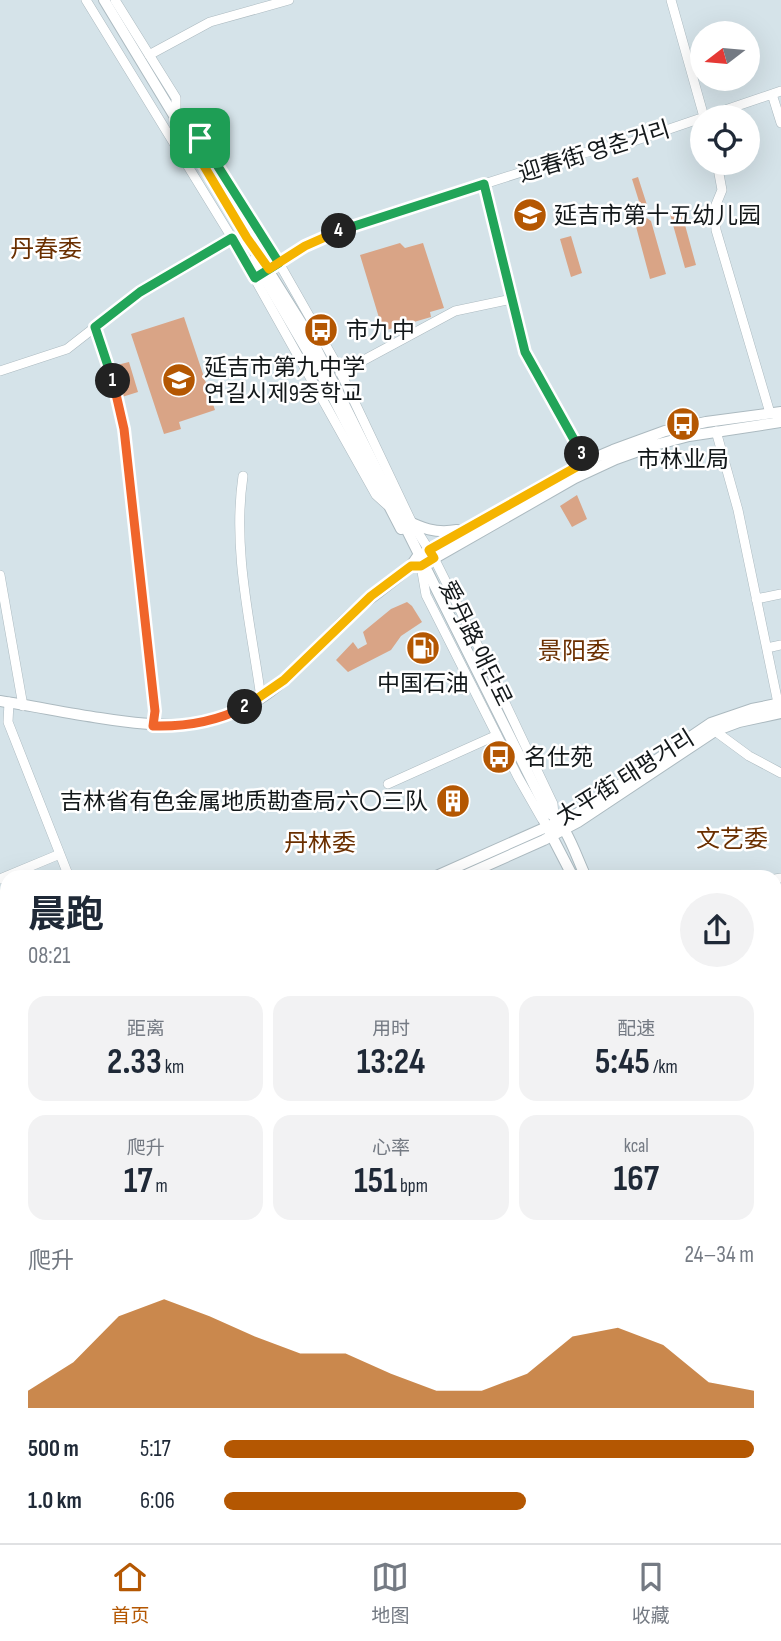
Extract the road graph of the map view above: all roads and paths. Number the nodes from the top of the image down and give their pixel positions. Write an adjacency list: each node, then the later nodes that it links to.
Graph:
1 (86, 0): 16 (street, 爱丹路 애단로)
2 (98, 0): 18 (main road, 爱丹路 애단로)
3 (104, 0): 11 (main road, 爱丹路 애단로)
4 (115, 0): 7 (street, 爱丹路 애단로)
5 (289, 0): 7 (street)
6 (671, 0): 9 (street)
7 (149, 55): 11 (street, 爱丹路 애단로)
8 (777, 93): 10 (street, 迎春街 영춘거리); 13 (street)
9 (701, 105)
10 (740, 105)
11 (176, 119): 17 (street, 爱丹路 애단로); 18 (main road, 爱丹路 애단로)
12 (690, 122): 15 (street, 迎春街 영춘거리)
13 (781, 123)
14 (719, 175): 23 (street)
15 (484, 184): 17 (street, 迎春街 영춘거리); 19 (street)
16 (232, 238): 18 (street, 爱丹路 애단로); 20 (street)
17 (279, 263): 18 (street, 迎春街 영춘거리); 22 (street, 爱丹路 애단로)
18 (262, 273): 28 (main road, 爱丹路 애단로); 30 (main road, 爱丹路 애단로)
19 (512, 299): 22 (street); 26 (street)
20 (95, 327): 21 (street); 40 (street)
21 (0, 370)
22 (340, 373): 28 (street, 爱丹路 애단로)
23 (775, 413): 26 (main road)
24 (781, 422): 25 (main road)
25 (716, 431): 30 (main road); 33 (street)
26 (587, 461): 29 (main road)
27 (243, 477): 36 (street)
28 (408, 521): 29 (main road); 30 (main road, 爱丹路 애단로)
29 (467, 529): 30 (main road)
30 (423, 559): 36 (main road); 42 (street, 爱丹路 애단로); 45 (main road, 爱丹路 애단로); 45 (street, 爱丹路 애단로)
31 (0, 575): 38 (street)
32 (781, 594): 33 (street)
33 (756, 599): 35 (street)
34 (781, 645): 35 (street)
35 (766, 648): 39 (street)
36 (261, 698): 40 (main road)
37 (4, 702): 38 (main road); 46 (street)
38 (23, 706): 40 (main road)
39 (780, 707): 41 (main road, 太平街 태평거리); 45 (main road, 太平街 태평거리)
40 (153, 726)
41 (715, 731): 43 (street); 45 (main road, 太平街 태평거리)
42 (497, 735): 44 (street); 45 (street, 爱丹路 애단로)
43 (781, 773)
44 (388, 784)
45 (553, 825): 47 (main road, 爱丹路 애단로); 50 (main road, 太平街 태평거리); 51 (main road, 太平街 태평거리)
46 (60, 854): 48 (street); 49 (street)
47 (568, 854): 52 (main road, 爱丹路 애단로); 53 (main road, 爱丹路 애단로)
48 (22, 870)
49 (66, 870)
50 (449, 870)
51 (473, 870)
52 (571, 870)
53 (581, 870)

